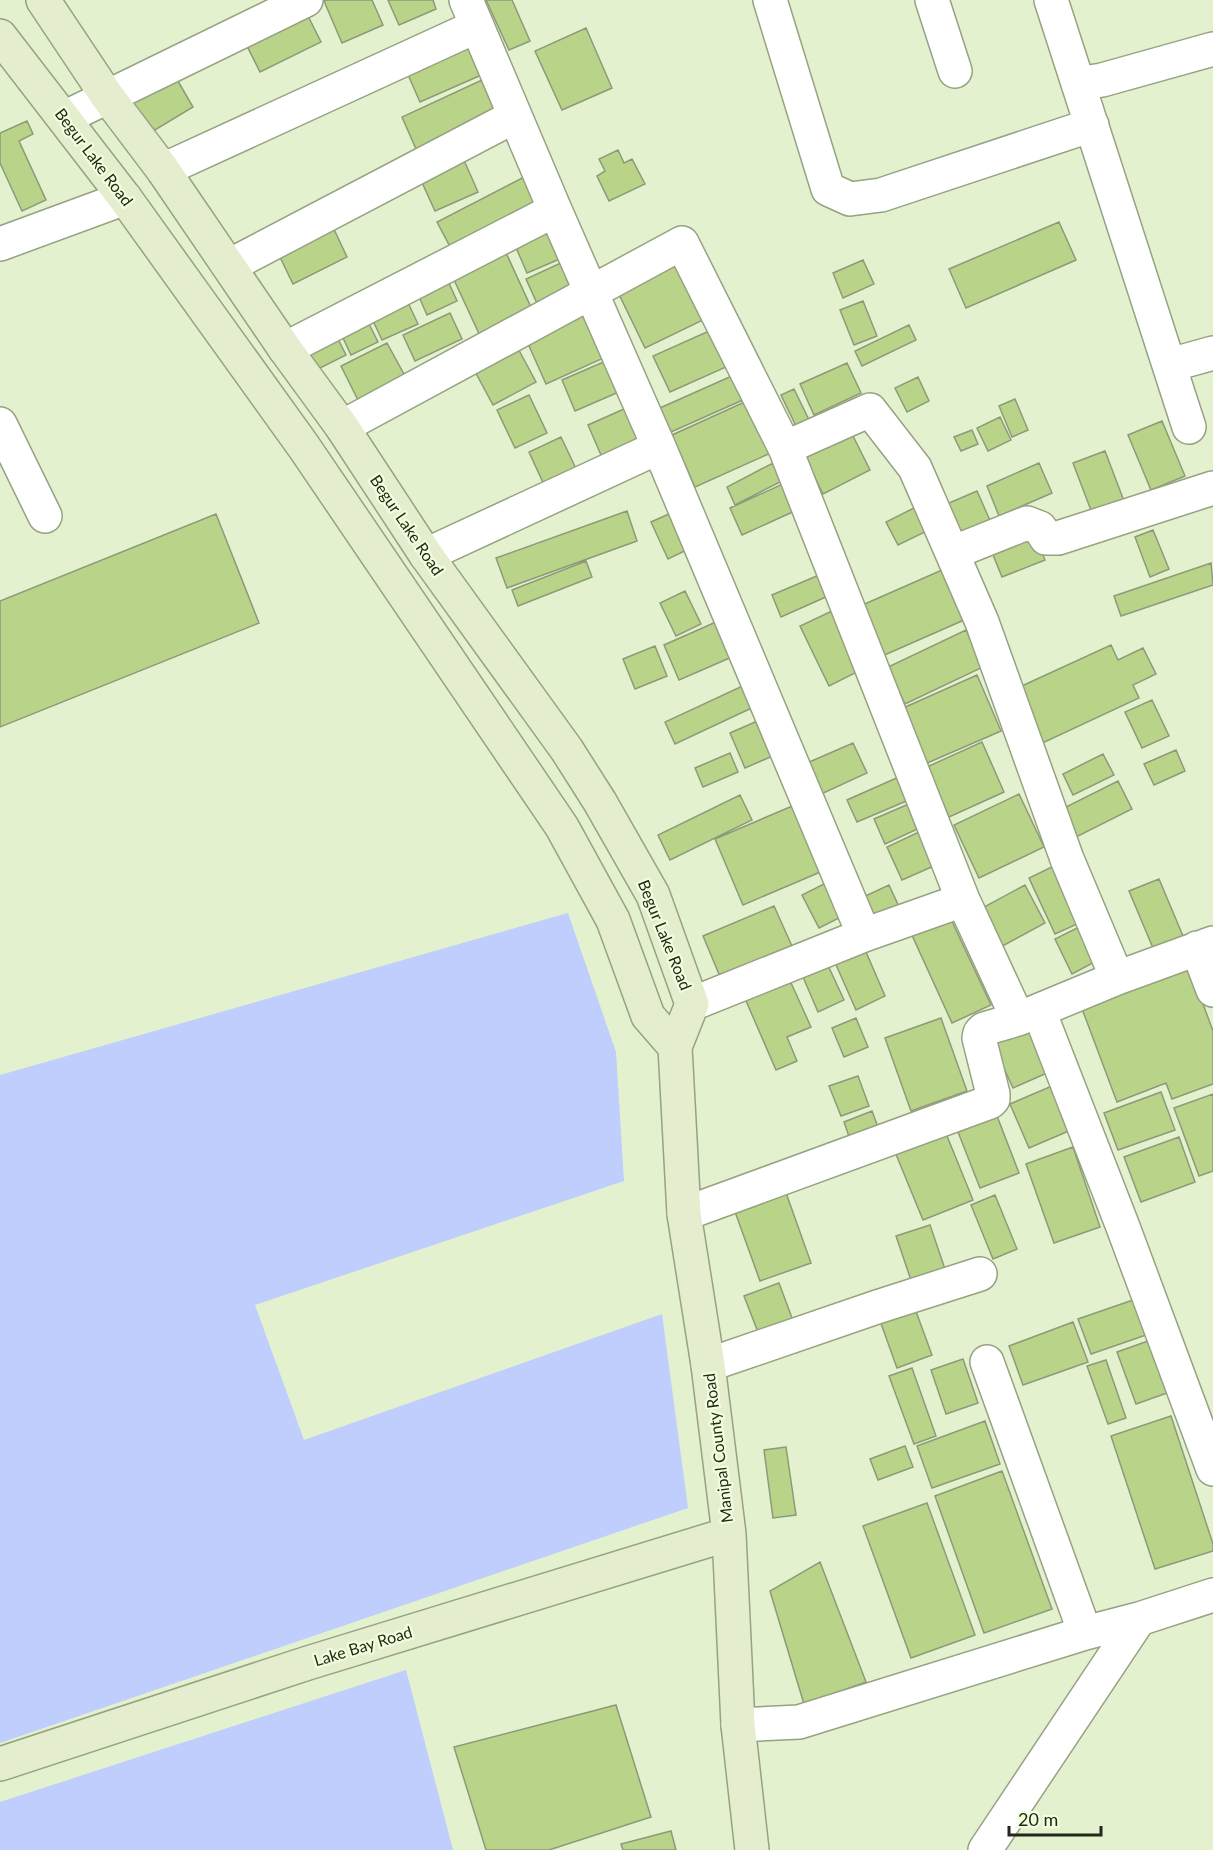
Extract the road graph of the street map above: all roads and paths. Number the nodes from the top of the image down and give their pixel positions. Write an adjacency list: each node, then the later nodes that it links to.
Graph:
1 (43, 0): 11 (main road, Begur Lake Road)
2 (306, 0): 11 (street)
3 (770, 0): 14 (street)
4 (932, 0): 9 (street)
5 (1051, 0): 10 (street)
6 (472, 13): 12 (street); 15 (street)
7 (0, 36): 13 (main road, Begur Lake Road)
8 (1213, 49): 10 (street)
9 (955, 71)
10 (1078, 84): 14 (street)
11 (107, 96): 13 (street); 15 (main road, Begur Lake Road)
12 (515, 116): 17 (street); 19 (street)
13 (64, 118): 16 (main road, Begur Lake Road)
14 (1092, 125): 23 (street)
15 (163, 170): 19 (main road, Begur Lake Road)
16 (125, 198): 18 (street); 33 (main road, Begur Lake Road)
17 (555, 210): 20 (street); 21 (street)
18 (0, 244)
19 (229, 266): 21 (main road, Begur Lake Road)
20 (592, 291): 25 (street); 27 (street); 28 (street)
21 (285, 349): 25 (main road, Begur Lake Road)
22 (1213, 353): 23 (street)
23 (1170, 365): 26 (street)
24 (0, 424): 30 (street)
25 (342, 427): 31 (main road, Begur Lake Road)
26 (1189, 427)
27 (659, 447): 31 (street); 35 (street)
28 (785, 448): 32 (street); 34 (street)
29 (1213, 488): 32 (street)
30 (45, 516)
31 (419, 544): 33 (main road); 39 (main road, Begur Lake Road)
32 (952, 553): 37 (street)
33 (379, 558): 41 (main road, Begur Lake Road)
34 (963, 900): 35 (street); 40 (street)
35 (864, 935): 39 (street)
36 (1205, 946): 37 (street); 38 (street)
37 (1117, 978): 40 (street)
38 (1213, 990)
39 (692, 1004): 41 (main road, Begur Lake Road)
40 (1029, 1015): 42 (street); 46 (street)
41 (675, 1047): 42 (main road, Manipal County Road)
42 (684, 1214): 45 (main road, Manipal County Road)
43 (980, 1274): 45 (street)
44 (987, 1362): 50 (street)
45 (708, 1365): 47 (main road, Manipal County Road)
46 (1213, 1469)
47 (729, 1534): 51 (main road, Manipal County Road); 52 (main road, Lake Bay Road)
48 (1213, 1595): 49 (street)
49 (1139, 1619): 50 (street); 54 (street)
50 (1085, 1633): 51 (street)
51 (738, 1725): 53 (main road, Manipal County Road)
52 (0, 1764)
53 (752, 1850)
54 (985, 1850)

